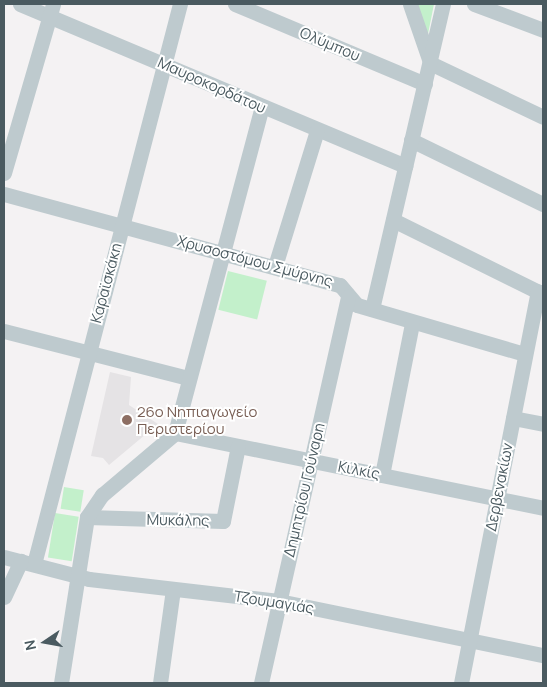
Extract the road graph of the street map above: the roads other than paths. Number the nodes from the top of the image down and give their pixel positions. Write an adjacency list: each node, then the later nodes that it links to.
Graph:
1 (20, 4): 7 (street, Μαυροκορδάτου)
2 (180, 4): 10 (street, Καραϊσκάκη)
3 (235, 4): 11 (street, Ολύμπου)
4 (410, 4): 9 (street)
5 (443, 4): 9 (street)
6 (474, 4): 8 (street)
7 (50, 9): 10 (street, Μαυροκορδάτου); 17 (street)
8 (543, 30)
9 (430, 63): 11 (street); 13 (street)
10 (164, 64): 12 (street, Μαυροκορδάτου); 21 (street, Καραϊσκάκη)
11 (425, 84): 15 (street)
12 (262, 108): 14 (street, Μαυροκορδάτου); 22 (street)
13 (543, 118)
14 (317, 130): 16 (street, Μαυροκορδάτου); 23 (street)
15 (411, 140): 16 (street); 19 (street)
16 (405, 166): 20 (street)
17 (4, 174)
18 (4, 194): 21 (street, Χρυσοστόμου Σμύρνης)
19 (543, 204)
20 (393, 220): 24 (street); 26 (street)
21 (121, 225): 22 (street, Χρυσοστόμου Σμύρνης); 29 (street, Καραϊσκάκη)
22 (221, 251): 23 (street, Χρυσοστόμου Σμύρνης); 31 (street)
23 (275, 266): 25 (street, Χρυσοστόμου Σμύρνης)
24 (541, 293): 30 (street, Δερβενακίων)
25 (348, 297): 26 (street, Χρυσοστόμου Σμύρνης); 36 (street, Δημητρίου Γούναρη)
26 (372, 309): 27 (street, Χρυσοστόμου Σμύρνης)
27 (412, 323): 30 (street, Χρυσοστόμου Σμύρνης); 37 (street)
28 (4, 331): 29 (street)
29 (87, 353): 31 (street); 42 (street, Καραϊσκάκη)
30 (525, 354): 32 (street, Δερβενακίων)
31 (188, 378): 34 (street)
32 (513, 418): 33 (street); 38 (street, Δερβενακίων)
33 (543, 424)
34 (175, 433): 35 (street, Κιλκίς); 40 (street)
35 (238, 446): 36 (street, Κιλκίς); 40 (street, Μυκάλης)
36 (310, 460): 37 (street, Κιλκίς); 46 (street, Δημητρίου Γούναρη)
37 (382, 475): 38 (street, Κιλκίς)
38 (497, 498): 39 (street, Κιλκίς); 47 (street, Δερβενακίων)
39 (543, 508)
40 (87, 517): 43 (street)
41 (4, 557): 42 (street, Τζουμαγιάς)
42 (28, 562): 43 (street, Τζουμαγιάς); 45 (street, Καραϊσκάκη)
43 (77, 575): 44 (street, Τζουμαγιάς); 49 (street)
44 (173, 589): 46 (street, Τζουμαγιάς); 50 (street)
45 (4, 597)
46 (280, 601): 47 (street, Τζουμαγιάς); 51 (street, Δημητρίου Γούναρη)
47 (470, 640): 48 (street, Τζουμαγιάς); 52 (street, Δερβενακίων)
48 (543, 655)
49 (60, 683)
50 (160, 683)
51 (261, 683)
52 (461, 683)

